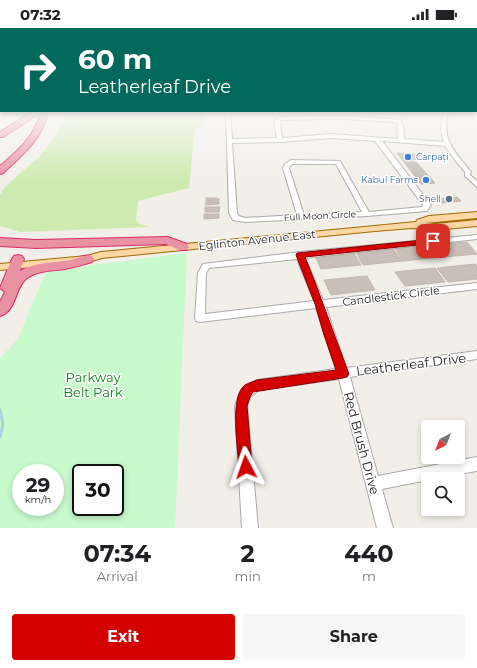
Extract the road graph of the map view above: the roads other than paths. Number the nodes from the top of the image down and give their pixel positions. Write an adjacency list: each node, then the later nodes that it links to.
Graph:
1 (35, 134): 10 (highway)
2 (229, 134): 9 (street, Full Moon Circle)
3 (279, 134): 7 (street)
4 (401, 134): 8 (street)
5 (445, 134): 11 (street)
6 (377, 139): 7 (street); 8 (street); 17 (street, Full Moon Circle)
7 (280, 140): 9 (street)
8 (401, 140): 11 (street)
9 (229, 141): 19 (street, Full Moon Circle)
10 (29, 143): 12 (highway); 15 (highway)
11 (447, 144): 13 (street)
12 (0, 171)
13 (468, 172): 14 (street); 16 (street)
14 (477, 175)
15 (0, 177)
16 (477, 185)
17 (366, 214): 19 (street, Full Moon Circle); 19 (street)
18 (477, 215): 21 (main road, Eglinton Avenue East)
19 (301, 217)
20 (477, 223): 21 (main road, Eglinton Avenue East)
21 (412, 225): 24 (main road, Eglinton Avenue East)
22 (477, 237): 26 (street, Candlestick Circle)
23 (0, 242): 24 (highway)
24 (183, 247): 25 (main road, Eglinton Avenue East)
25 (101, 255): 27 (main road, Eglinton Avenue East); 29 (main road, Eglinton Avenue East)
26 (300, 255): 32 (street, Red Brush Drive); 32 (street, Candlestick Circle)
27 (88, 259): 29 (main road, Eglinton Avenue East); 34 (highway)
28 (0, 261): 29 (main road, Eglinton Avenue East)
29 (16, 262): 30 (main road, Eglinton Avenue East); 33 (highway)
30 (0, 267)
31 (477, 286): 32 (street, Candlestick Circle)
32 (320, 304): 36 (street, Red Brush Drive)
33 (0, 305)
34 (0, 311)
35 (477, 355): 36 (street, Leatherleaf Drive)
36 (343, 374): 38 (street, Red Brush Drive); 39 (street, Leatherleaf Drive)
37 (477, 464): 38 (street)
38 (373, 484): 40 (street, Red Brush Drive)
39 (250, 528)
40 (385, 528)

